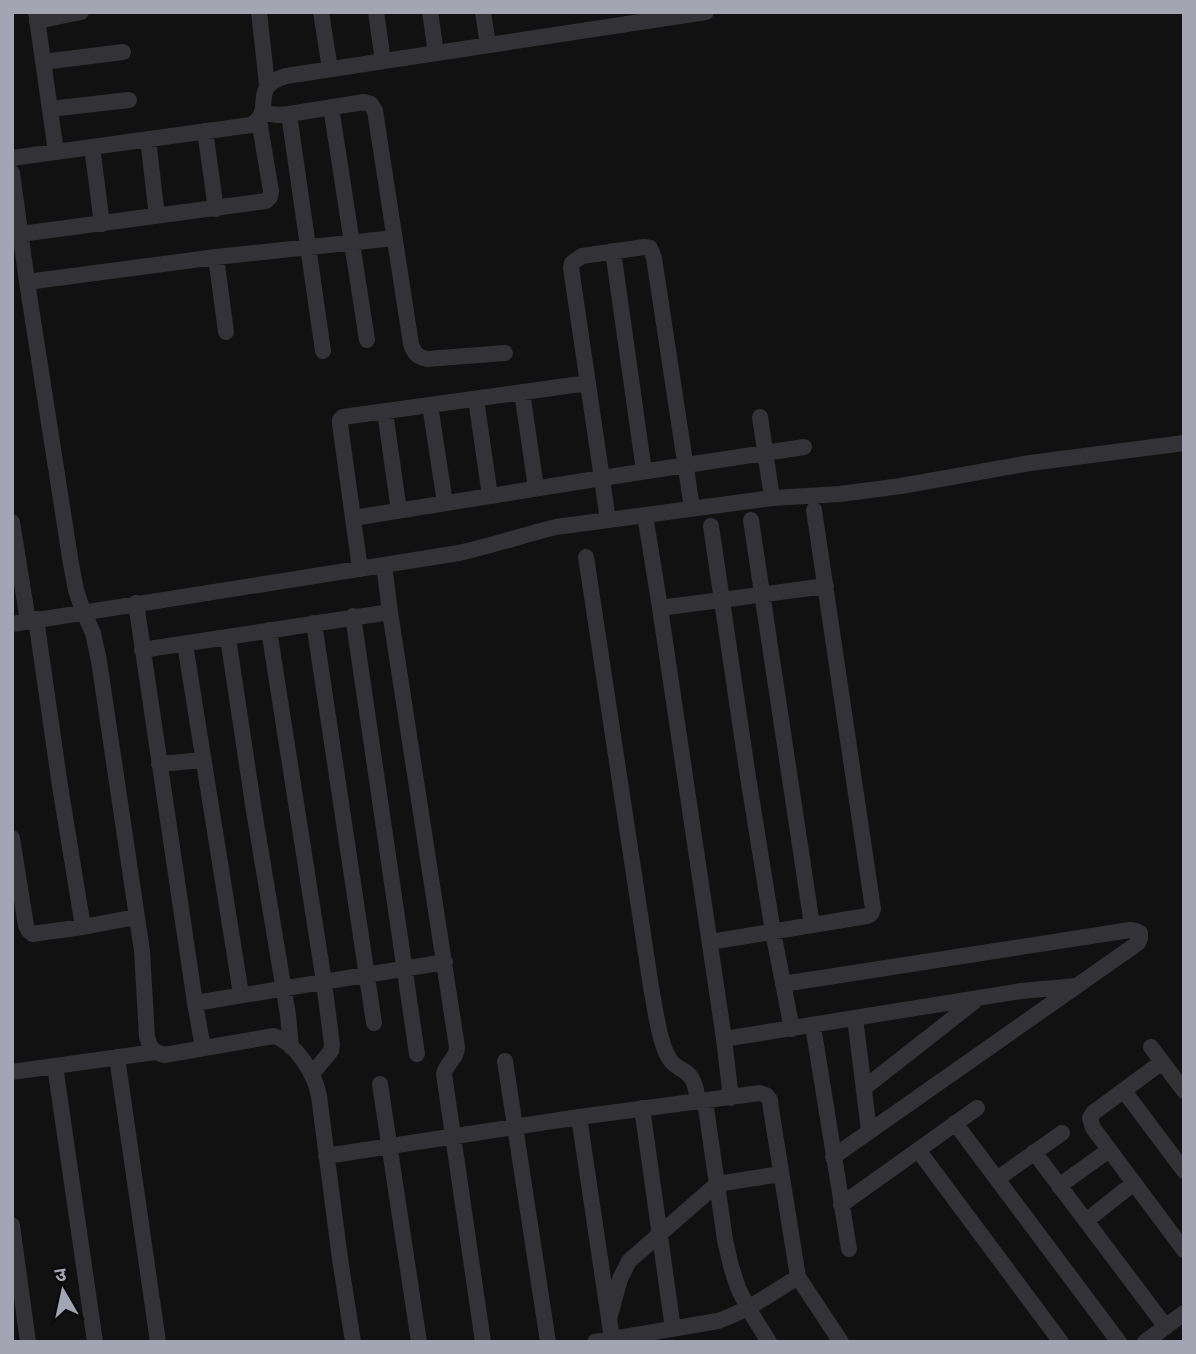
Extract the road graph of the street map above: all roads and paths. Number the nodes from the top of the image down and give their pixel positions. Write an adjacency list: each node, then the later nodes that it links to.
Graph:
1 (81, 12): 8 (street)
2 (259, 12): 15 (street)
3 (321, 12): 14 (street)
4 (376, 12): 12 (street)
5 (430, 12): 11 (street)
6 (483, 12): 9 (street)
7 (706, 12): 9 (street)
8 (37, 17): 13 (street)
9 (488, 45): 11 (street)
10 (123, 52): 13 (street)
11 (436, 53): 12 (street)
12 (383, 61): 14 (street)
13 (43, 62): 18 (street)
14 (330, 69): 15 (street)
15 (267, 85): 20 (street)
16 (129, 100): 18 (street)
17 (331, 107): 19 (street); 32 (street); 33 (street)
18 (50, 109): 24 (street)
19 (289, 114): 20 (street); 34 (street)
20 (261, 117): 21 (street); 27 (street)
21 (205, 131): 22 (street); 27 (street)
22 (148, 139): 23 (street); 29 (street)
23 (92, 146): 24 (street); 30 (street)
24 (56, 152): 25 (street)
25 (12, 158)
26 (12, 173): 28 (street)
27 (216, 208): 29 (street)
28 (15, 209): 31 (street)
29 (157, 216): 30 (street)
30 (102, 223): 31 (street)
31 (21, 234): 37 (street)
32 (394, 238): 33 (street); 41 (street)
33 (352, 244): 34 (street); 39 (street)
34 (308, 248): 36 (street); 40 (street)
35 (613, 251): 42 (street); 51 (street); 52 (street)
36 (216, 257): 37 (street); 38 (street)
37 (27, 282): 75 (street)
38 (226, 332)
39 (366, 340)
40 (323, 351)
41 (505, 353)
42 (588, 383): 43 (street); 53 (street)
43 (522, 392): 44 (street); 54 (street)
44 (476, 399): 45 (street); 55 (street)
45 (430, 405): 46 (street); 57 (street)
46 (385, 411): 59 (street); 62 (street)
47 (760, 416): 50 (street)
48 (1184, 443): 56 (street)
49 (804, 447): 50 (street)
50 (765, 453): 51 (street); 56 (street)
51 (686, 465): 52 (street); 58 (street)
52 (644, 471): 53 (street)
53 (602, 478): 54 (street); 63 (street)
54 (536, 488): 55 (street)
55 (490, 496): 57 (street)
56 (772, 498): 58 (street)
57 (445, 503): 59 (street)
58 (692, 509): 61 (street)
59 (399, 510): 62 (street)
60 (814, 510): 70 (street)
61 (645, 515): 63 (street); 74 (street)
62 (353, 518): 69 (street)
63 (608, 520): 68 (street)
64 (751, 520): 71 (street)
65 (12, 522): 78 (street)
66 (711, 526): 72 (street)
67 (586, 557): 123 (street)
68 (384, 565): 69 (street); 76 (street)
69 (360, 569): 73 (street)
70 (826, 586): 71 (street); 88 (street)
71 (762, 594): 72 (street); 88 (street)
72 (723, 600): 74 (street); 90 (street)
73 (136, 603): 75 (street); 83 (street)
74 (660, 608): 91 (street)
75 (83, 611): 78 (street); 87 (street)
76 (390, 612): 77 (street); 92 (street)
77 (353, 616): 79 (street); 93 (street)
78 (25, 621): 89 (street)
79 (314, 623): 80 (street); 94 (street)
80 (269, 630): 81 (street); 95 (street)
81 (228, 638): 82 (street); 98 (street)
82 (185, 644): 83 (street); 84 (street)
83 (142, 650): 85 (street)
84 (203, 760): 85 (street); 99 (street)
85 (159, 764): 101 (street)
86 (12, 838): 89 (street)
87 (136, 917): 89 (street); 110 (street)
88 (812, 925): 90 (street)
89 (83, 928)
90 (774, 932): 91 (street); 96 (street)
91 (709, 942): 106 (street)
92 (444, 962): 93 (street); 131 (street)
93 (404, 969): 94 (street); 111 (street)
94 (367, 976): 95 (street); 103 (street)
95 (324, 982): 98 (street); 117 (street)
96 (783, 984): 97 (street); 105 (street)
97 (1079, 986): 100 (street); 129 (street)
98 (283, 988): 99 (street); 107 (street)
99 (241, 994): 101 (street)
100 (977, 999): 102 (street); 119 (street)
101 (195, 1003): 109 (street)
102 (855, 1018): 104 (street); 119 (street)
103 (374, 1023)
104 (813, 1026): 105 (street); 137 (street)
105 (792, 1029): 106 (street)
106 (724, 1039): 122 (street)
107 (291, 1047): 109 (street); 117 (street)
108 (1151, 1047): 114 (street)
109 (203, 1048): 110 (street)
110 (155, 1052): 112 (street)
111 (418, 1054)
112 (117, 1057): 115 (street); 159 (street)
113 (505, 1061): 128 (street)
114 (1162, 1062): 120 (street); 121 (street)
115 (55, 1066): 116 (street); 158 (street)
116 (12, 1072)
117 (312, 1074): 136 (street)
118 (380, 1084): 132 (street)
119 (864, 1088): 129 (street)
120 (1124, 1091): 134 (street); 138 (street)
121 (1184, 1091)
122 (730, 1098): 123 (street); 139 (street)
123 (701, 1102): 124 (street); 142 (street)
124 (642, 1108): 126 (street); 147 (street)
125 (977, 1108): 127 (street)
126 (579, 1117): 128 (street); 153 (street)
127 (955, 1123): 133 (street); 140 (street)
128 (516, 1126): 131 (street); 163 (street)
129 (869, 1131): 137 (street)
130 (1062, 1133): 135 (street)
131 (453, 1136): 132 (street); 162 (street)
132 (390, 1147): 136 (street); 161 (street)
133 (918, 1150): 144 (street); 167 (street)
134 (1109, 1150): 141 (street); 143 (street)
135 (1034, 1152): 140 (street); 143 (street)
136 (326, 1156): 160 (street)
137 (834, 1157): 144 (street)
138 (1184, 1171)
139 (781, 1174): 142 (street); 150 (street)
140 (997, 1179): 168 (street)
141 (1134, 1183): 145 (street); 149 (street)
142 (717, 1184): 147 (street); 151 (street)
143 (1059, 1186): 145 (street)
144 (841, 1205): 148 (street)
145 (1086, 1220): 154 (street)
146 (12, 1225): 157 (street)
147 (660, 1234): 153 (street); 155 (street)
148 (849, 1250)
149 (1184, 1250)
150 (798, 1277): 151 (street); 166 (street)
151 (748, 1308): 155 (street); 165 (street)
152 (1184, 1313): 154 (street)
153 (609, 1319): 156 (street)
154 (1166, 1327): 169 (street)
155 (673, 1329): 156 (street)
156 (612, 1339): 164 (street)
157 (28, 1342)
158 (95, 1342)
159 (159, 1342)
160 (353, 1342)
161 (419, 1342)
162 (483, 1342)
163 (548, 1342)
164 (595, 1342)
165 (769, 1342)
166 (841, 1342)
167 (1061, 1342)
168 (1119, 1342)
169 (1146, 1342)

